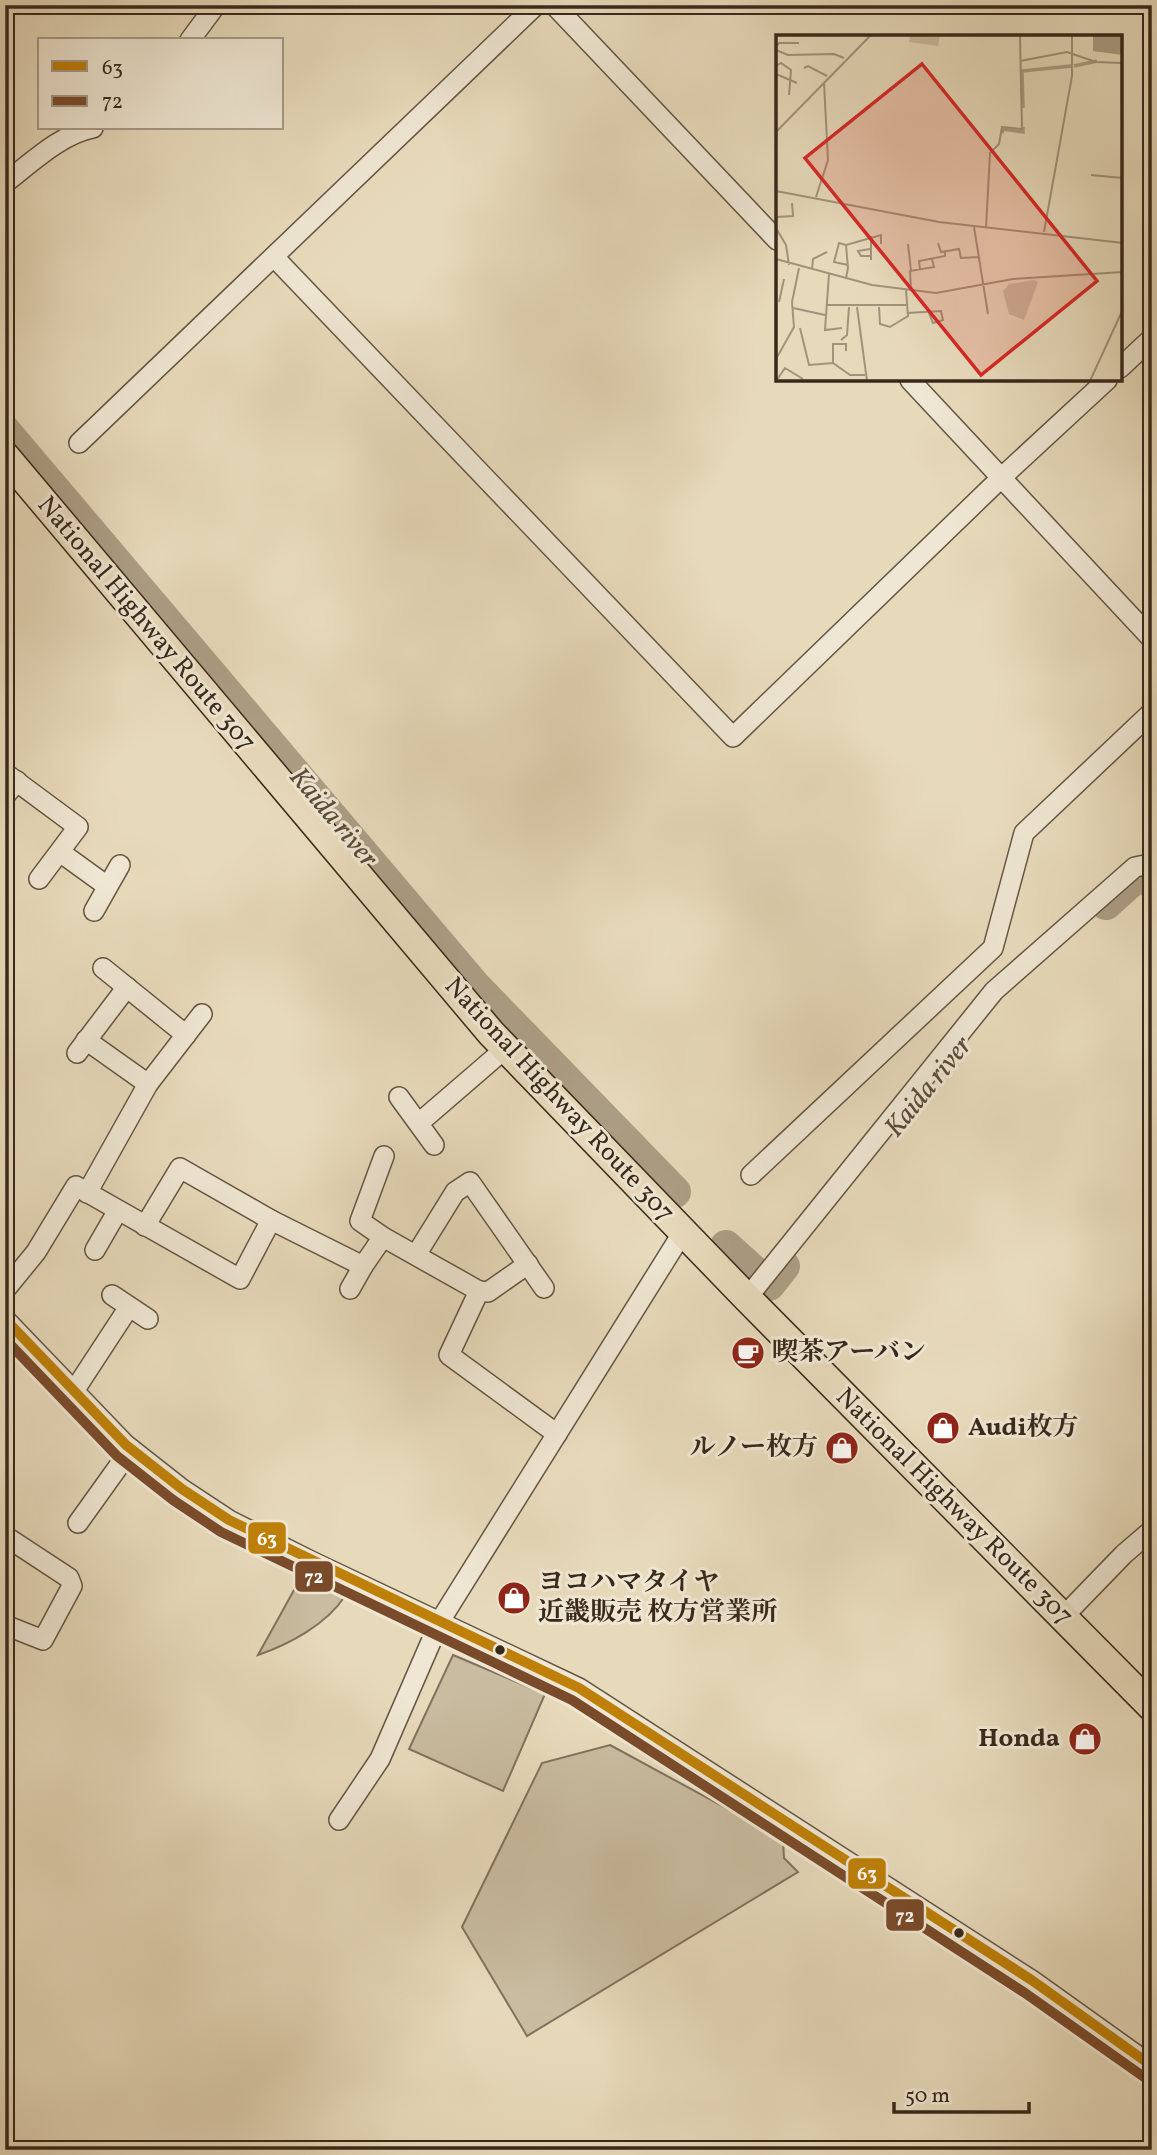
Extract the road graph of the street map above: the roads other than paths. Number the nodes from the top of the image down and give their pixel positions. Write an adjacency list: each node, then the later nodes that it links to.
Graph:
1 (216, 5): 4 (street)
2 (536, 5): 8 (street)
3 (554, 5): 7 (street)
4 (191, 38)
5 (83, 130): 6 (street)
6 (5, 183)
7 (776, 239)
8 (274, 257): 13 (street); 15 (street)
9 (1152, 338): 10 (street)
10 (1122, 366)
11 (912, 382): 15 (street)
12 (1105, 382): 15 (street)
13 (79, 443)
14 (5, 456): 29 (highway, National Highway Route 307)
15 (1002, 477): 16 (street)
16 (1152, 639)
17 (1152, 712): 35 (street)
18 (9, 783): 19 (street)
19 (60, 852): 22 (street); 23 (street)
20 (120, 865): 23 (street)
21 (1152, 871): 46 (street)
22 (39, 879)
23 (107, 886): 24 (street)
24 (94, 911)
25 (103, 968): 26 (street)
26 (127, 987): 28 (street); 30 (street)
27 (202, 1014): 28 (street)
28 (186, 1035): 30 (street)
29 (506, 1048): 32 (street); 40 (highway, National Highway Route 307)
30 (148, 1084): 36 (street)
31 (400, 1097): 32 (street)
32 (419, 1123): 33 (street)
33 (434, 1145)
34 (384, 1156): 41 (street)
35 (751, 1175)
36 (87, 1193): 37 (street); 48 (street)
37 (117, 1212): 39 (street); 42 (street)
38 (271, 1220): 39 (street); 39 (street); 45 (street)
39 (145, 1226)
40 (683, 1232): 46 (highway, National Highway Route 307); 56 (street)
41 (383, 1237): 43 (street); 45 (street)
42 (94, 1250)
43 (416, 1255): 44 (street); 50 (street)
44 (528, 1265): 47 (street); 50 (street)
45 (363, 1266): 49 (street)
46 (757, 1285): 61 (highway, National Highway Route 307)
47 (544, 1288)
48 (5, 1290)
49 (349, 1290)
50 (479, 1291): 56 (street)
51 (112, 1295): 52 (street)
52 (129, 1307): 54 (street); 55 (street)
53 (5, 1319): 55 (street)
54 (148, 1319)
55 (74, 1391): 57 (street)
56 (557, 1434): 62 (street)
57 (131, 1450): 58 (street); 62 (street)
58 (78, 1523)
59 (1152, 1530): 61 (street)
60 (5, 1536): 63 (street)
61 (1063, 1617): 64 (highway, National Highway Route 307)
62 (440, 1621): 65 (street); 66 (street)
63 (5, 1625)
64 (1152, 1707)
65 (339, 1820)
66 (1152, 2066)

